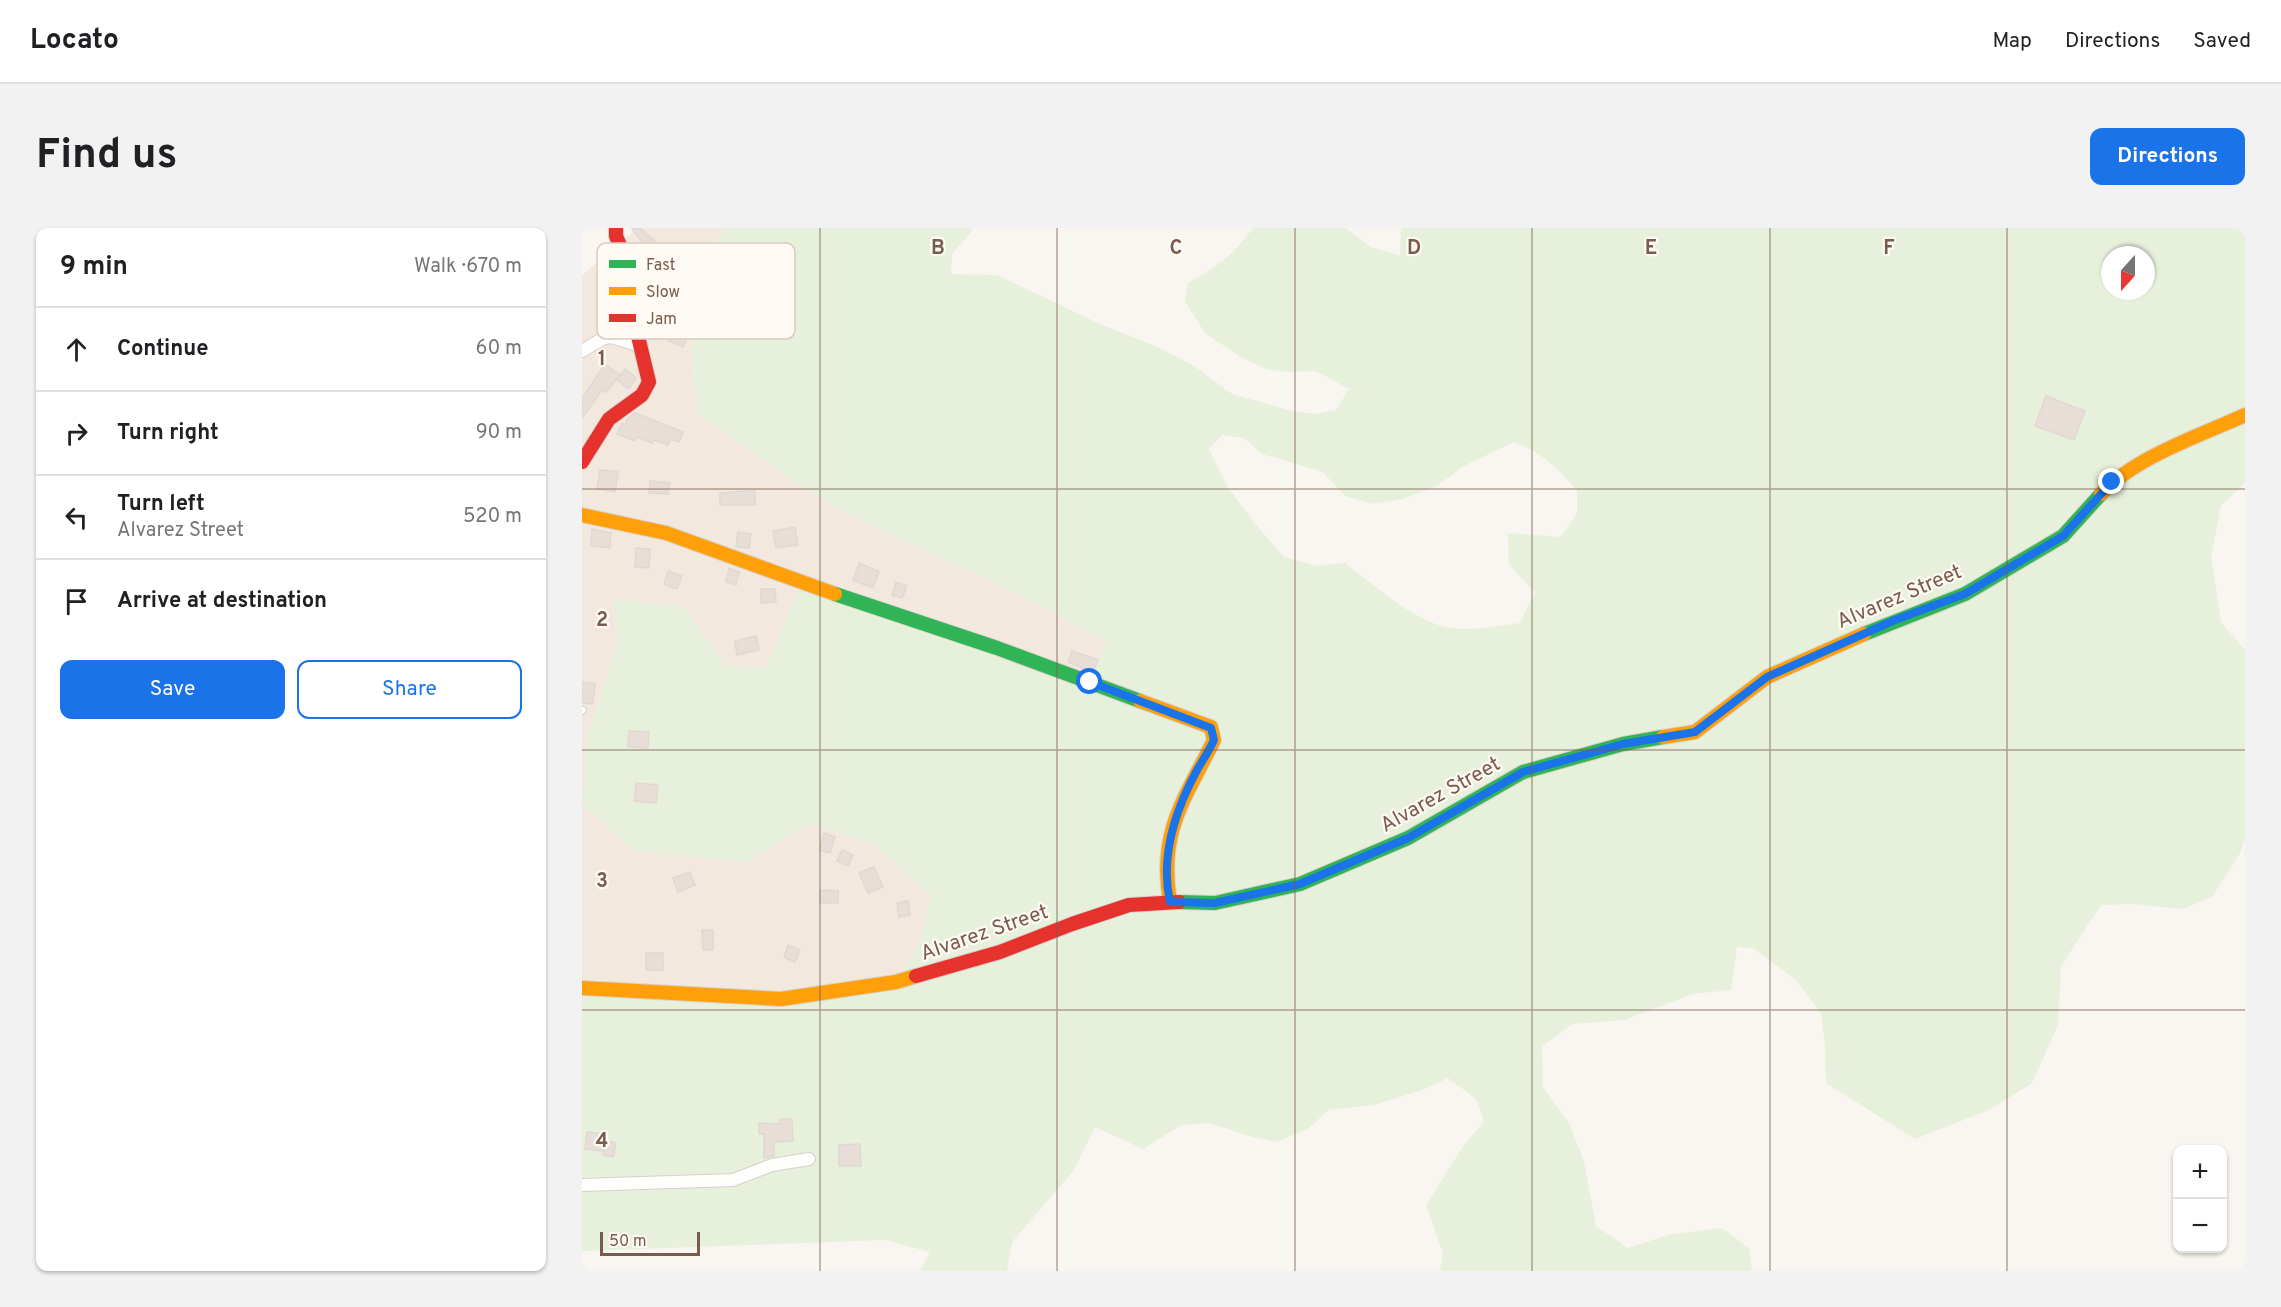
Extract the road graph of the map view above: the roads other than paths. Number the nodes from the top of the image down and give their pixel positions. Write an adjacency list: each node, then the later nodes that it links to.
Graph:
1 (616, 228): 2 (street)
2 (618, 243)
3 (602, 339): 7 (street)
4 (618, 339): 6 (street)
5 (639, 339): 6 (street)
6 (641, 346): 9 (street)
7 (582, 351)
8 (2245, 415): 11 (street, Alvarez Street)
9 (582, 462)
10 (582, 515): 11 (street)
11 (1170, 902): 12 (street, Alvarez Street)
12 (582, 988)
13 (809, 1159): 14 (street)
14 (582, 1185)

